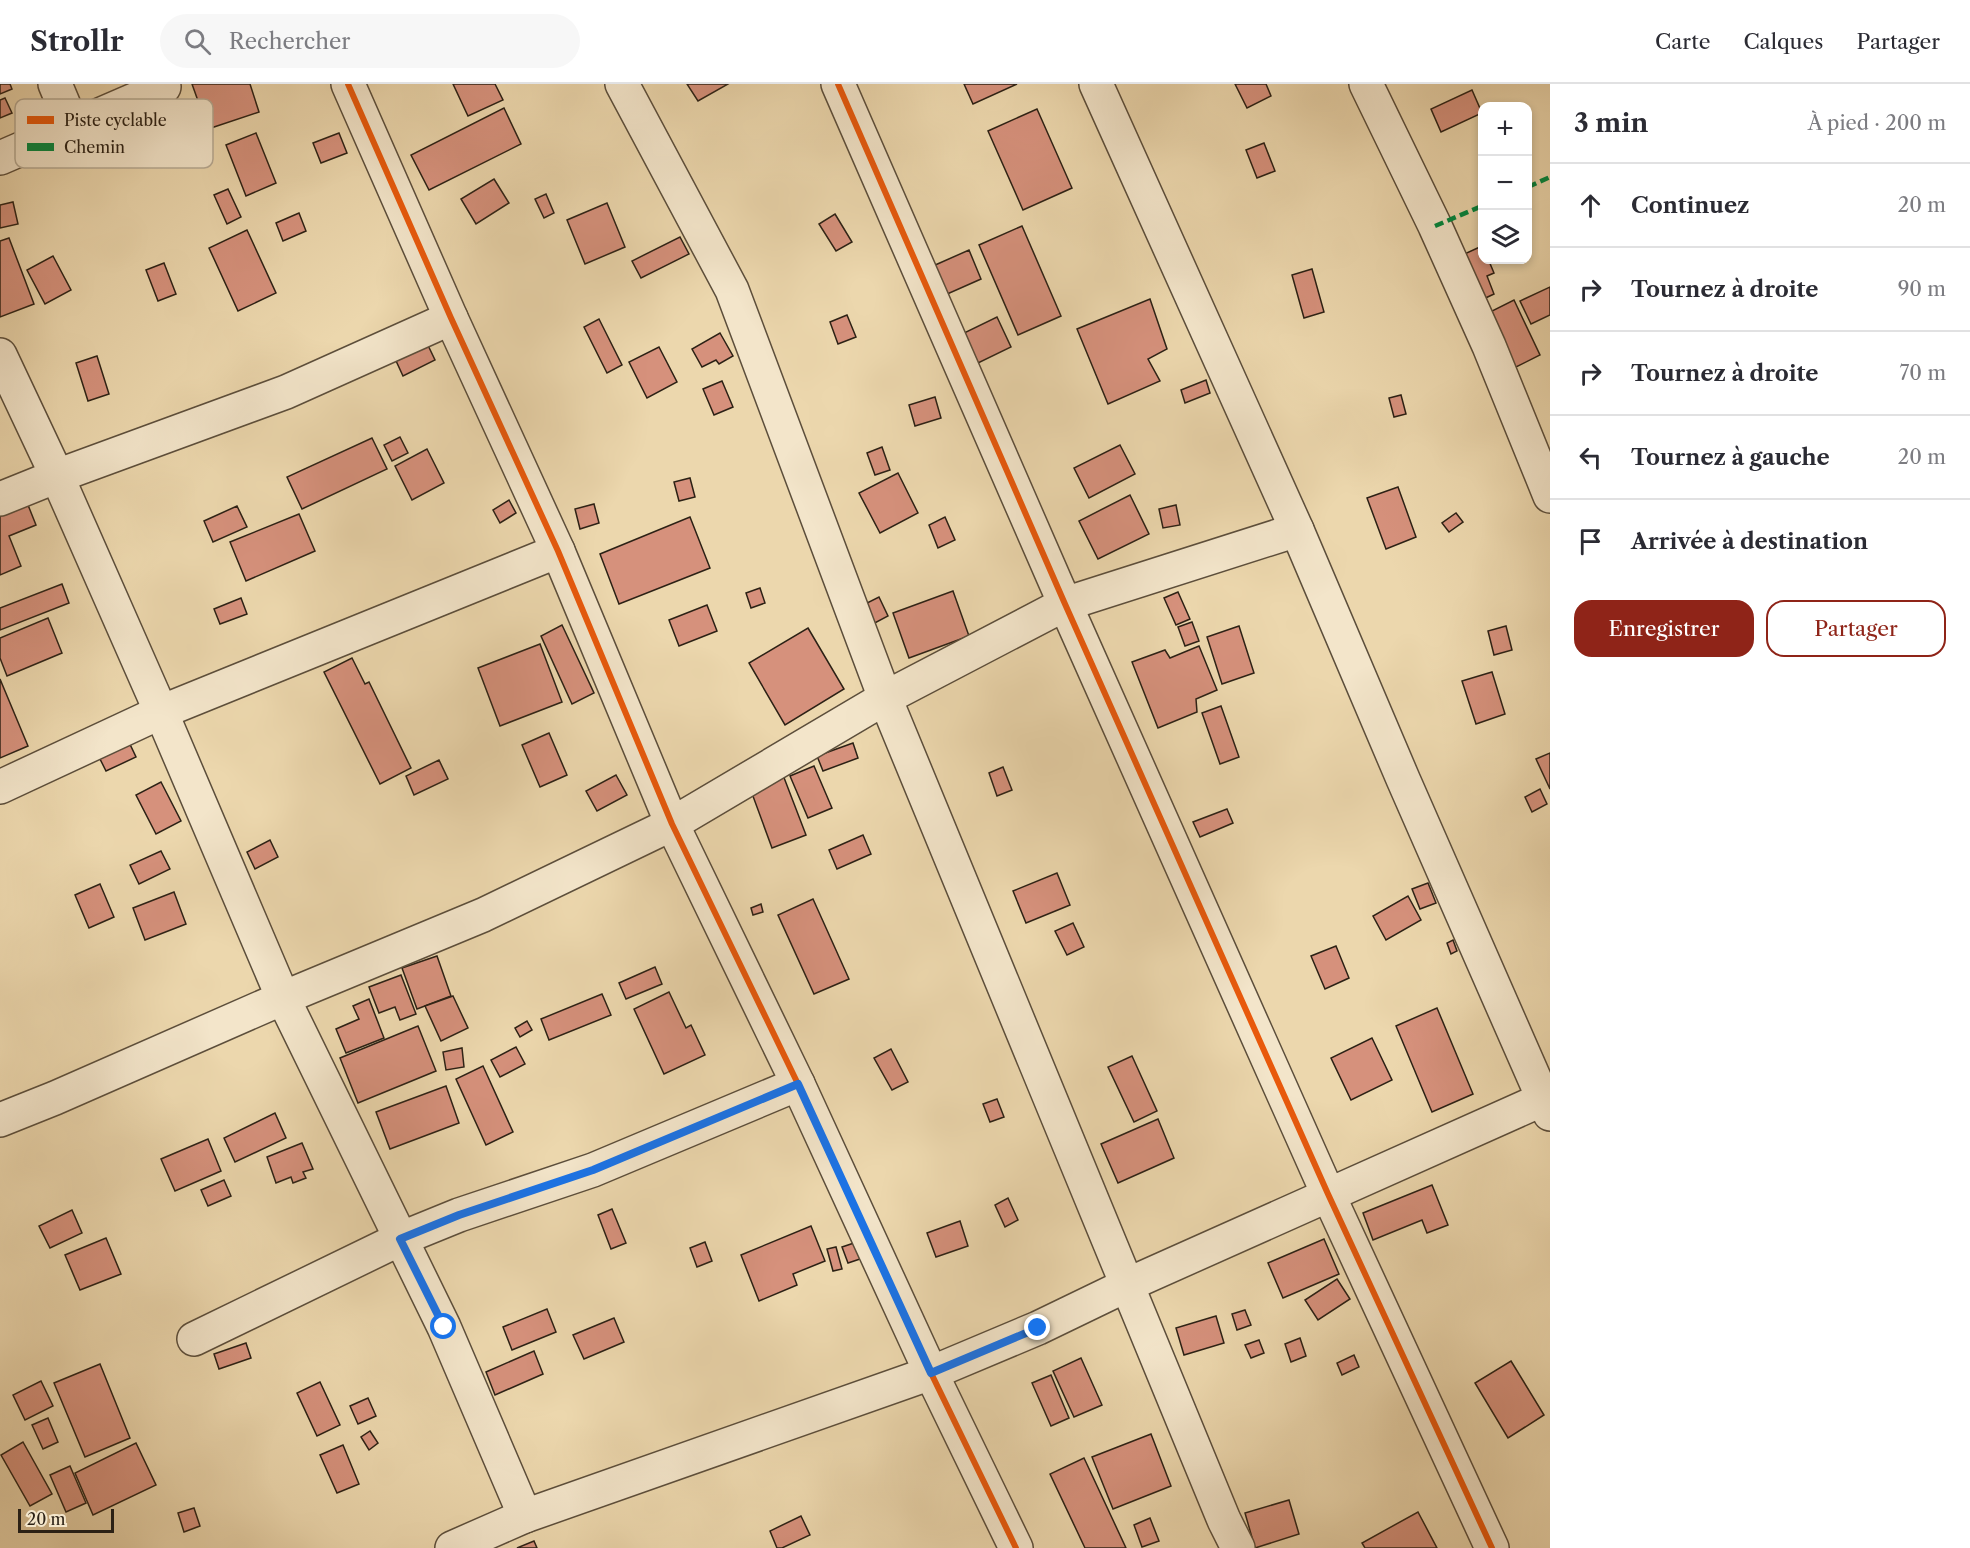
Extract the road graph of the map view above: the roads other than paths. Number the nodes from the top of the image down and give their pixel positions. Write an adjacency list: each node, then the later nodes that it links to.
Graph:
1 (55, 84): 8 (street)
2 (348, 84): 12 (street)
3 (622, 84): 20 (street)
4 (838, 84): 19 (street)
5 (1096, 84): 17 (street)
6 (1365, 84): 15 (street)
7 (164, 87): 9 (street)
8 (61, 99)
9 (137, 99)
10 (15, 152): 11 (street)
11 (0, 158)
12 (451, 318): 14 (street); 18 (street)
13 (0, 355): 14 (street)
14 (57, 476): 16 (street); 21 (street)
15 (1550, 496)
16 (0, 499)
17 (1297, 530): 19 (street); 26 (street)
18 (558, 551): 21 (street); 23 (street)
19 (1065, 604): 20 (street); 28 (street)
20 (885, 698): 23 (street); 30 (street)
21 (161, 712): 22 (street); 24 (street)
22 (0, 787)
23 (672, 824): 24 (street); 25 (street)
24 (283, 998): 27 (street); 29 (street)
25 (798, 1084): 29 (street); 32 (street)
26 (1548, 1102): 28 (street)
27 (0, 1120)
28 (1328, 1194): 30 (street); 37 (street)
29 (400, 1239): 31 (street); 33 (street)
30 (1127, 1285): 32 (street); 36 (street)
31 (194, 1340)
32 (931, 1373): 33 (street); 35 (street)
33 (525, 1516): 34 (street)
34 (452, 1548)
35 (1016, 1548)
36 (1238, 1548)
37 (1492, 1548)

